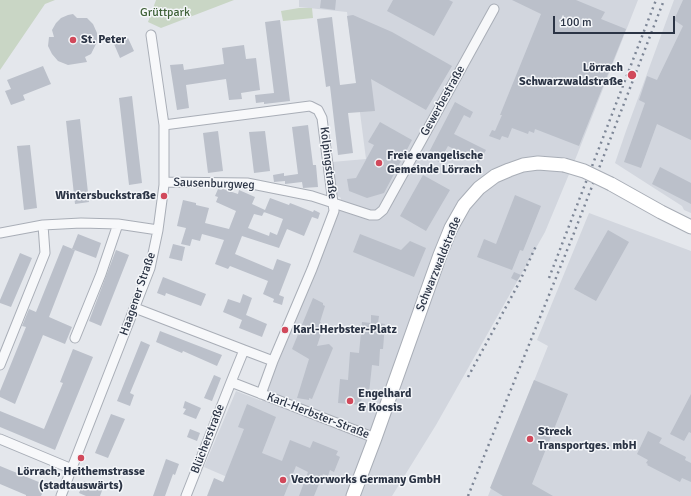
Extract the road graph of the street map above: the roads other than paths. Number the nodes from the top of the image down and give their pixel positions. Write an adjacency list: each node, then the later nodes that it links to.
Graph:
1 (494, 9): 5 (street, Gewerbestraße)
2 (151, 35): 3 (street, Haagener Straße)
3 (164, 125): 4 (street, Haagener Straße); 5 (street, Kolpingstraße)
4 (164, 182): 5 (street, Sausenburgweg); 9 (street, Haagener Straße)
5 (334, 203): 14 (street, Kolpingstraße)
6 (118, 224): 7 (street); 9 (street); 12 (street)
7 (43, 225): 10 (street); 15 (street)
8 (691, 227): 18 (main road, Schwarzwaldstraße, bridge)
9 (158, 230): 11 (street, Haagener Straße)
10 (0, 233)
11 (134, 308): 13 (street); 20 (street, Haagener Straße)
12 (75, 338)
13 (244, 350): 14 (street); 16 (street)
14 (273, 361): 17 (street)
15 (0, 365)
16 (231, 382): 17 (street); 22 (street, Blücherstraße)
17 (261, 394): 18 (street, Karl-Herbster-Straße)
18 (375, 438): 23 (main road, Schwarzwaldstraße)
19 (0, 439): 20 (street)
20 (72, 469): 21 (street, Haagener Straße)
21 (61, 496)
22 (186, 496)
23 (352, 496)

